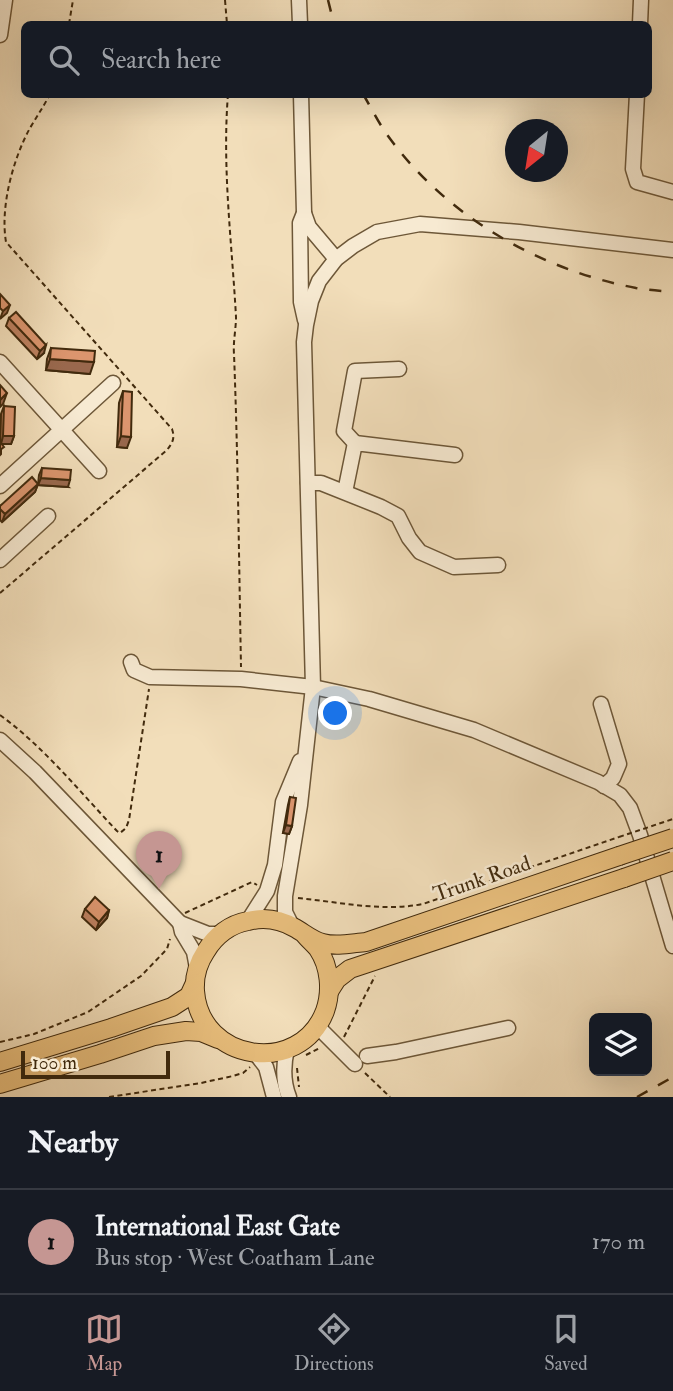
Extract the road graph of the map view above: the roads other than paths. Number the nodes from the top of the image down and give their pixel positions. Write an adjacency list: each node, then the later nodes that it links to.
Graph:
1 (5, 0): 6 (street)
2 (299, 0): 4 (street)
3 (642, 0): 5 (street)
4 (300, 21)
5 (640, 21)
6 (0, 35)
7 (301, 98): 10 (street)
8 (637, 98): 9 (street)
9 (673, 192)
10 (304, 213): 12 (street); 13 (street)
11 (673, 250): 12 (street)
12 (336, 259): 13 (street)
13 (306, 325): 21 (street)
14 (0, 362): 17 (street)
15 (399, 369): 18 (street)
16 (113, 383): 17 (street)
17 (61, 430): 20 (street); 22 (street)
18 (355, 443): 19 (street); 23 (street)
19 (455, 455)
20 (99, 471)
21 (308, 483): 23 (street); 28 (street)
22 (0, 486)
23 (345, 492): 26 (street)
24 (48, 516): 25 (street)
25 (0, 560)
26 (498, 565)
27 (131, 662): 28 (street)
28 (313, 687): 31 (street); 32 (street)
29 (601, 705): 32 (street)
30 (0, 740): 35 (street)
31 (306, 746): 36 (street); 37 (street)
32 (604, 786): 39 (street)
33 (673, 838): 37 (main road, Trunk Road, bridge)
34 (673, 861): 41 (main road, Trunk Road, bridge)
35 (177, 921): 38 (street); 40 (street)
36 (248, 921): 37 (main road); 38 (main road)
37 (298, 930): 41 (main road)
38 (220, 934): 40 (main road)
39 (673, 946)
40 (196, 975): 44 (main road); 47 (main road)
41 (330, 990): 42 (main road)
42 (317, 1026): 43 (street); 46 (main road)
43 (508, 1028)
44 (222, 1040): 45 (main road); 48 (main road)
45 (256, 1054): 46 (main road); 50 (street)
46 (295, 1056): 49 (street)
47 (0, 1062)
48 (0, 1084)
49 (294, 1096)
50 (274, 1097)

